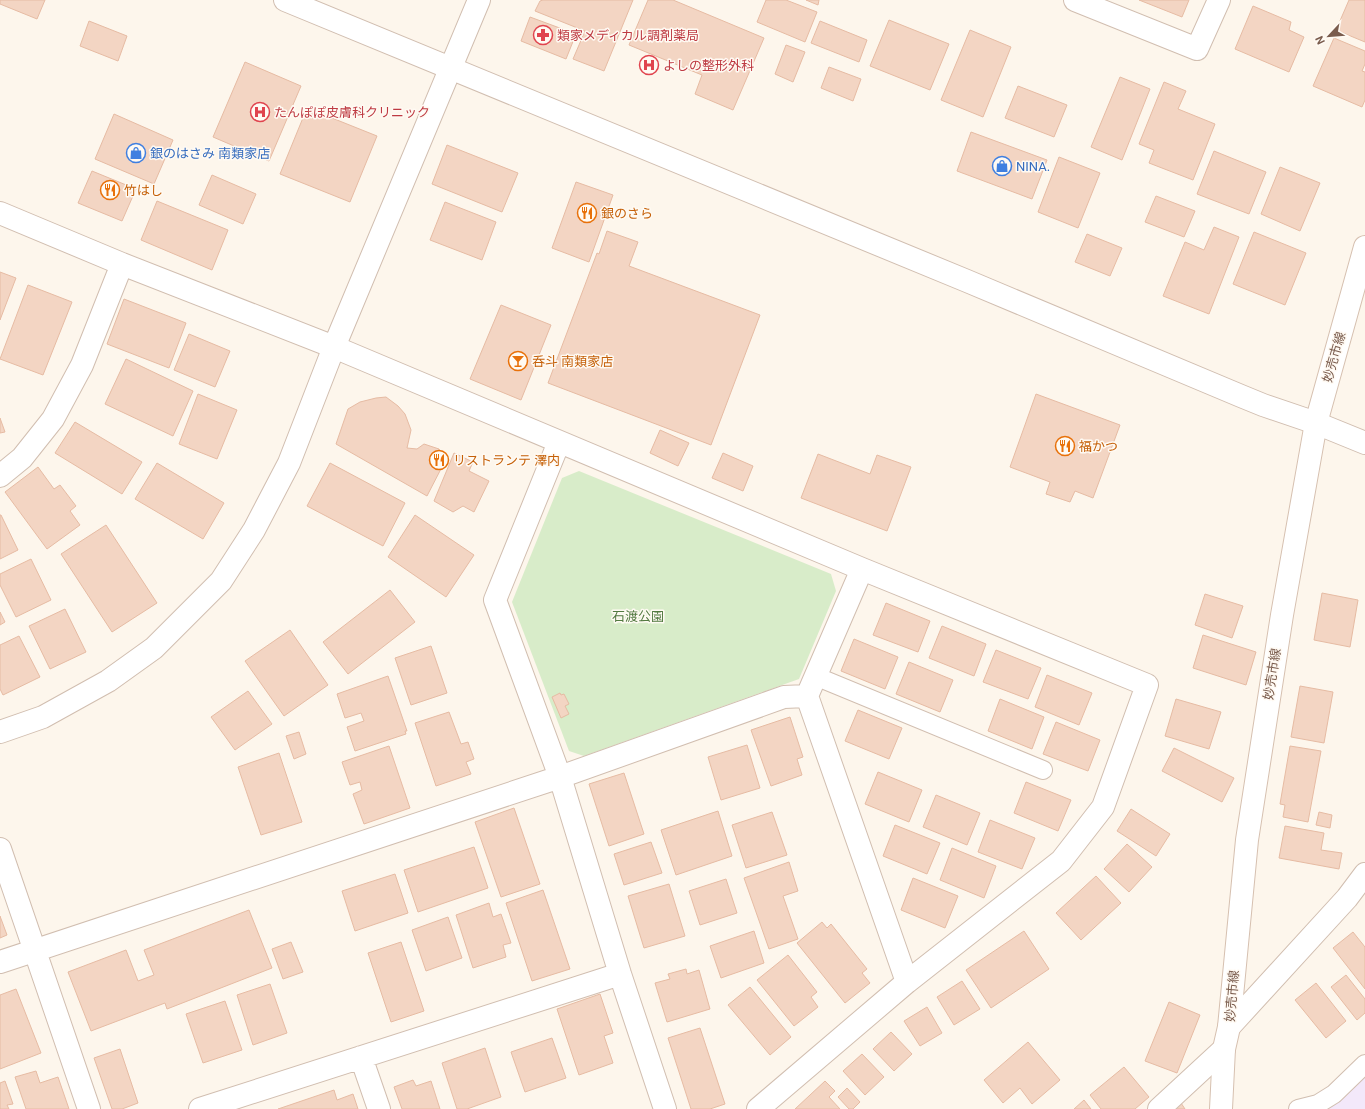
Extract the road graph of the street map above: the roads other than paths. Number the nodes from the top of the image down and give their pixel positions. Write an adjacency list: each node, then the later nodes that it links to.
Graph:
1 (285, 0): 5 (street)
2 (479, 0): 5 (street)
3 (1075, 0): 4 (street)
4 (1219, 0)
5 (451, 68): 9 (street); 10 (street)
6 (0, 213): 8 (street)
7 (1365, 247): 10 (street, 妙売市線)
8 (122, 264): 9 (street); 13 (street)
9 (334, 346): 11 (street); 16 (street)
10 (1316, 422): 12 (street); 25 (street, 妙売市線)
11 (559, 442): 14 (street); 18 (street)
12 (1365, 443)
13 (0, 476)
14 (862, 569): 15 (street); 24 (street)
15 (811, 686): 17 (lane); 18 (street); 24 (street)
16 (0, 732)
17 (1043, 770)
18 (560, 777): 21 (street); 23 (street)
19 (0, 849): 21 (street)
20 (1365, 874): 25 (street)
21 (34, 951): 22 (street); 29 (street)
22 (0, 962)
23 (620, 974): 27 (street); 32 (street)
24 (907, 982): 33 (street)
25 (1229, 1027): 26 (street, 妙売市線)
26 (1224, 1049): 34 (street); 35 (street, 妙売市線)
27 (361, 1057): 30 (street); 31 (street)
28 (1365, 1064): 36 (lane)
29 (89, 1109)
30 (200, 1109)
31 (379, 1109)
32 (665, 1109)
33 (758, 1109)
34 (1159, 1109)
35 (1221, 1109)
36 (1298, 1109)

